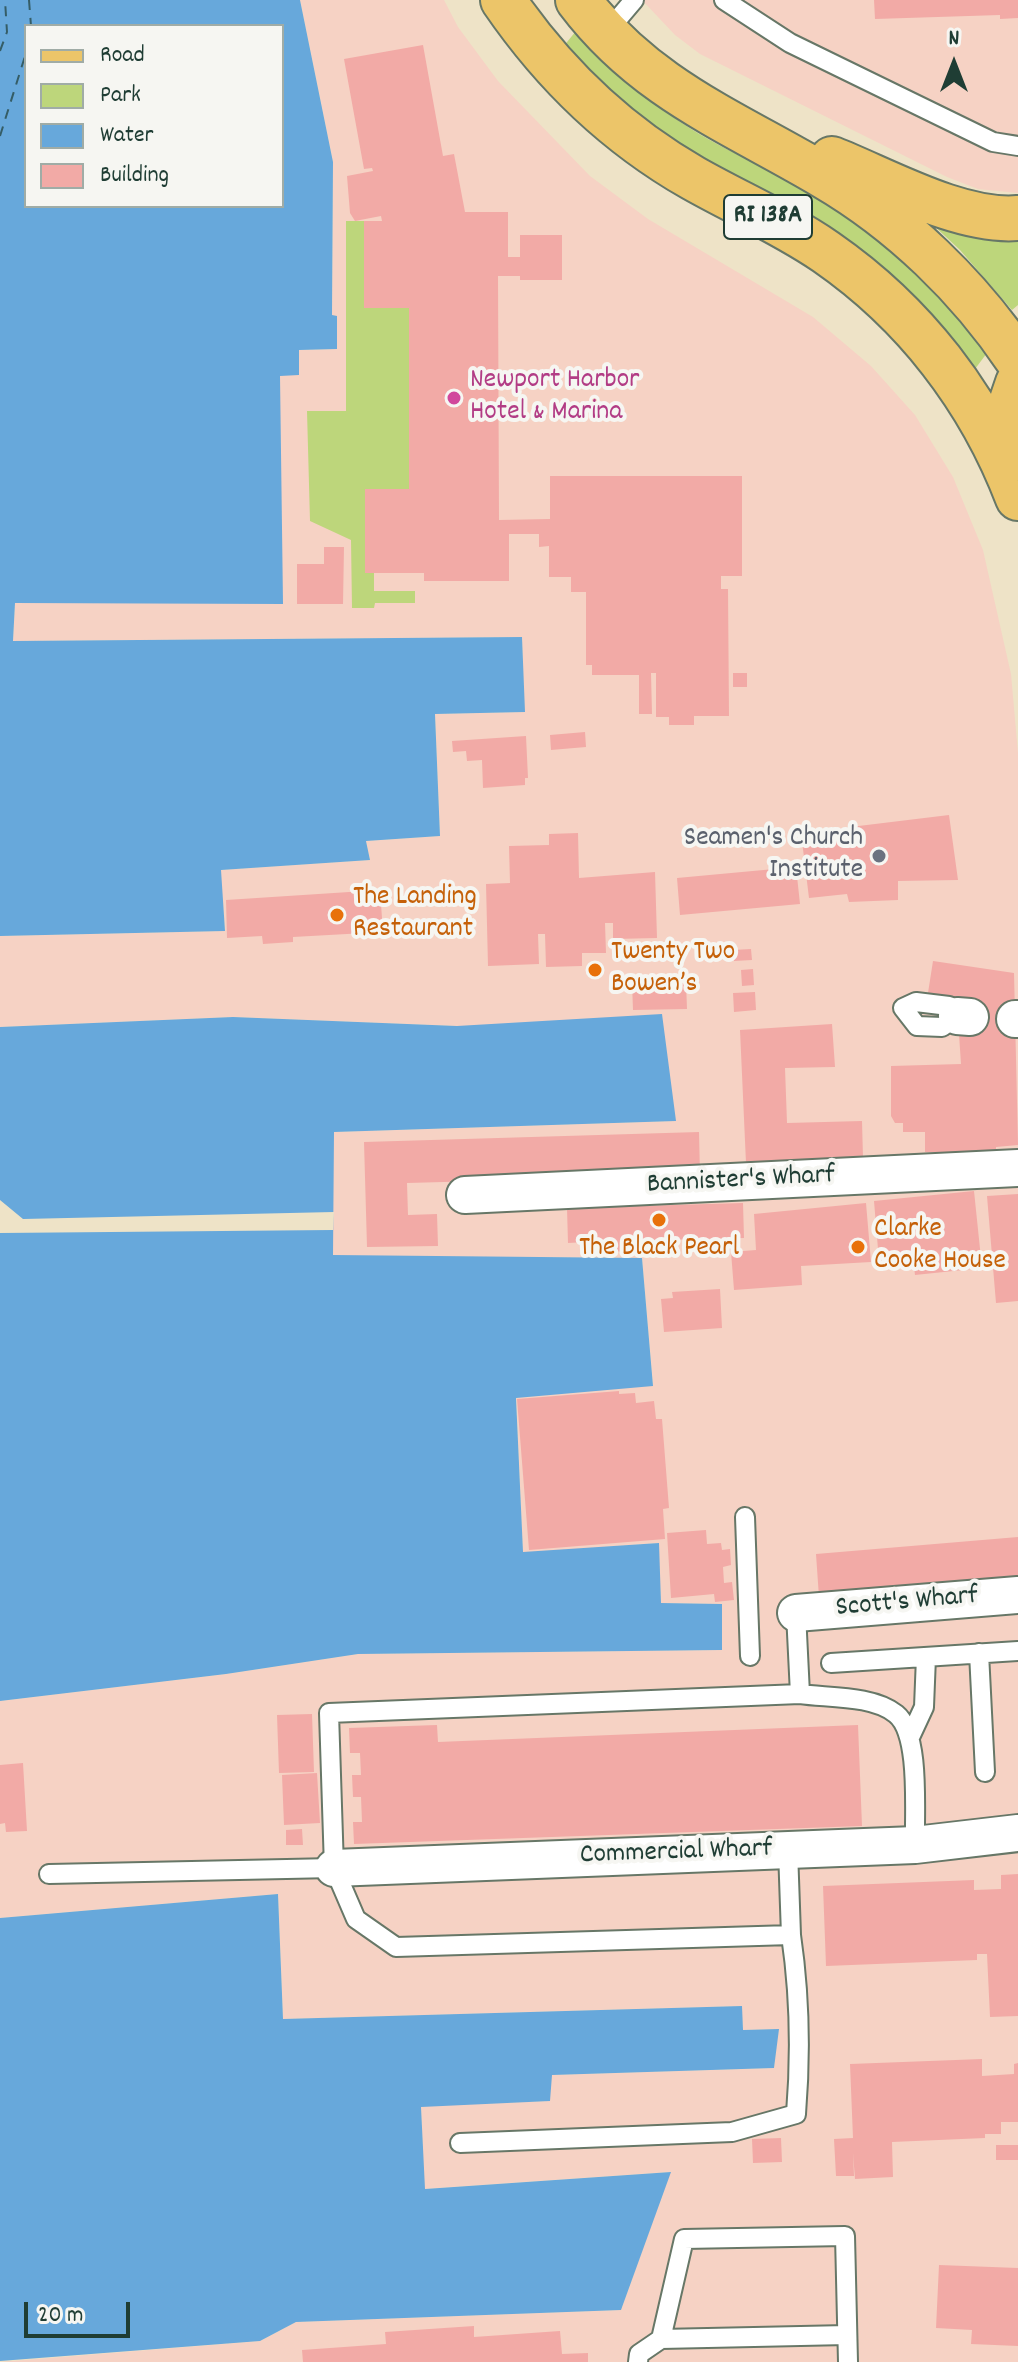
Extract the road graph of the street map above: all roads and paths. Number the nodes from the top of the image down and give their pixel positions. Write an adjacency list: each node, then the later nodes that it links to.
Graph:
1 (503, 0): 11 (main road, RI 138A)
2 (578, 0): 5 (main road, RI 138A)
3 (634, 0): 5 (lane)
4 (726, 1): 7 (lane)
5 (606, 33): 6 (main road, RI 138A)
6 (681, 97): 8 (main road); 9 (main road, RI 138A)
7 (1018, 146)
8 (1018, 218)
9 (1018, 360)
10 (1018, 383): 11 (main road)
11 (1011, 480)
12 (1018, 1168): 13 (street, Bannister's Wharf)
13 (465, 1195)
14 (745, 1517): 19 (lane)
15 (1018, 1595): 16 (street, Scott's Wharf)
16 (796, 1613): 22 (lane)
17 (1018, 1651): 18 (lane)
18 (979, 1653): 20 (lane); 24 (lane)
19 (750, 1656)
20 (926, 1657): 21 (lane); 23 (lane)
21 (831, 1663)
22 (800, 1694): 23 (lane); 28 (lane)
23 (911, 1735): 26 (lane)
24 (985, 1772)
25 (1018, 1833): 26 (street, Commercial Wharf)
26 (915, 1845): 27 (street, Commercial Wharf)
27 (788, 1850): 28 (street, Commercial Wharf); 30 (lane)
28 (334, 1868): 29 (lane); 30 (lane)
29 (49, 1874)
30 (791, 1935): 31 (lane)
31 (460, 2143)
32 (847, 2335): 33 (lane); 33 (lane); 35 (lane)
33 (661, 2339): 34 (lane)
34 (638, 2362)
35 (848, 2362)

